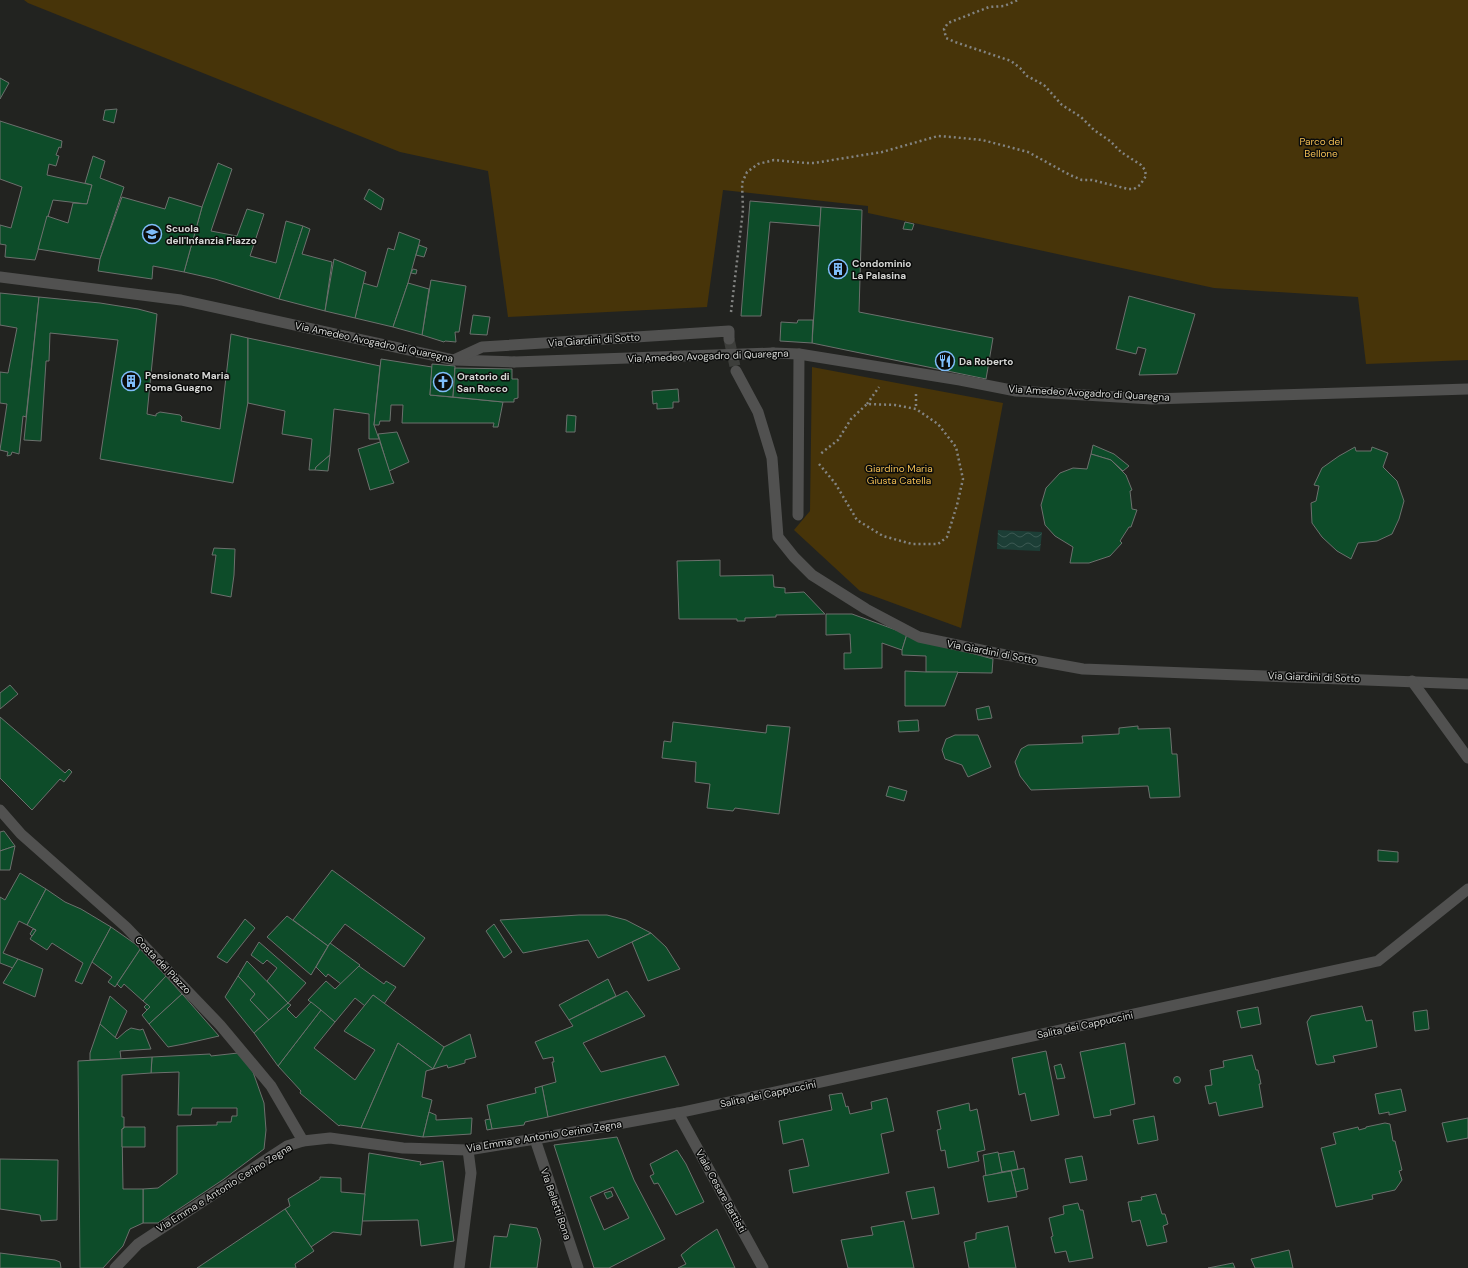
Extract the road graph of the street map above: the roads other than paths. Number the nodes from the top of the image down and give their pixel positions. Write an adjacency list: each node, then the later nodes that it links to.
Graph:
1 (0, 277): 4 (street, Via Amedeo Avogadro di Quaregna)
2 (729, 335): 4 (street, Via Giardini di Sotto)
3 (799, 354): 4 (street, Via Amedeo Avogadro di Quaregna, bridge); 6 (street, Via Amedeo Avogadro di Quaregna); 7 (street)
4 (454, 360)
5 (736, 371): 8 (street, Via Giardini di Sotto)
6 (1468, 389)
7 (798, 515)
8 (1412, 681): 9 (street, Via Giardini di Sotto); 10 (street)
9 (1468, 684)
10 (1468, 758)
11 (0, 810): 15 (street, Costa del Piazzo)
12 (1468, 889): 13 (street, Salita dei Cappuccini)
13 (678, 1113): 14 (street, Via Emma e Antonio Cerino Zegna); 20 (street, Viale Cesare Battisti)
14 (535, 1139): 16 (street, Via Emma e Antonio Cerino Zegna); 19 (street, Via Belletti Bona)
15 (303, 1141): 16 (street, Via Emma e Antonio Cerino Zegna); 17 (street, Via Emma e Antonio Cerino Zegna)
16 (468, 1150): 18 (street)
17 (115, 1268)
18 (459, 1268)
19 (578, 1268)
20 (763, 1268)

